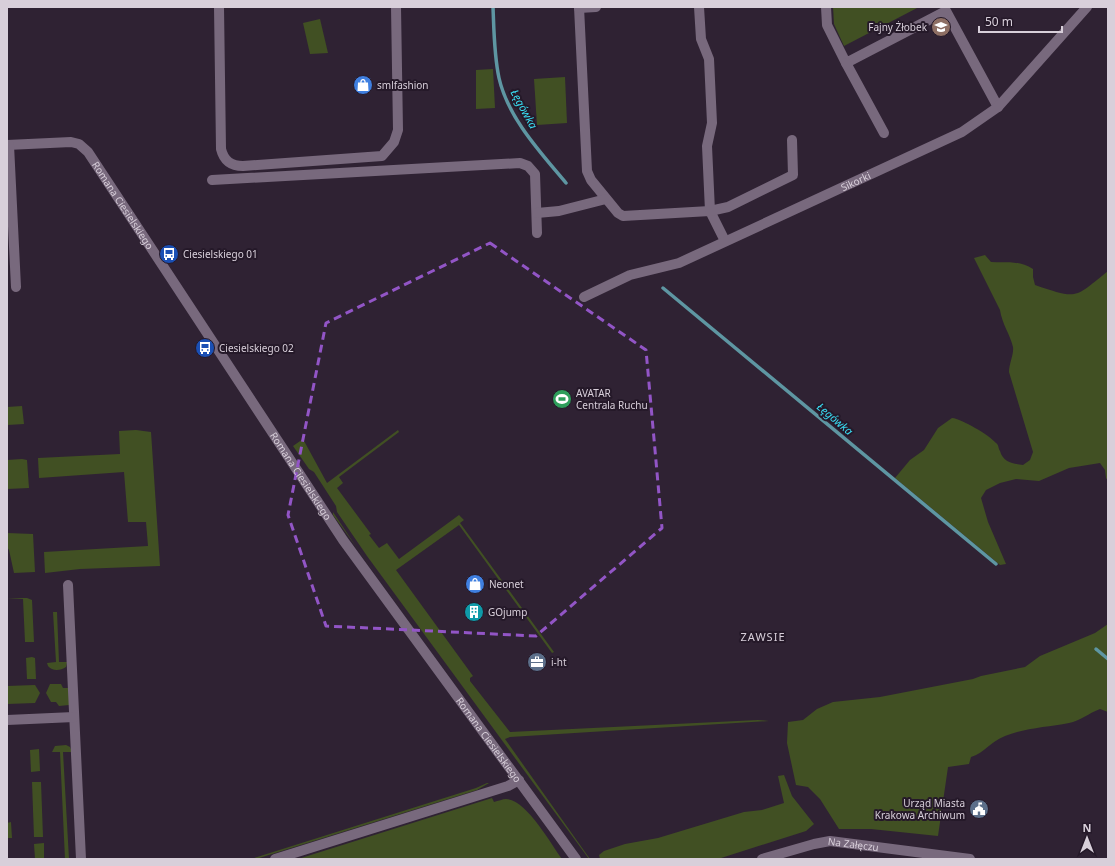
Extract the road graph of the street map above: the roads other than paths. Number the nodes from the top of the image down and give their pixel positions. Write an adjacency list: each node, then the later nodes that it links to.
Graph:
1 (219, 7): 2 (street)
2 (396, 7)
3 (579, 7): 4 (street); 14 (street)
4 (596, 7)
5 (699, 7): 15 (street)
6 (826, 7): 8 (street)
7 (1087, 7): 9 (street, Sikorki)
8 (846, 63): 9 (street); 10 (street)
9 (998, 107): 18 (street, Sikorki)
10 (884, 133)
11 (792, 140): 15 (street)
12 (8, 145): 19 (street); 24 (street, Romana Ciesielskiego)
13 (212, 180): 16 (street)
14 (606, 199): 15 (street); 16 (street)
15 (710, 212): 18 (street)
16 (537, 213): 17 (street)
17 (537, 233)
18 (725, 241): 20 (street, Sikorki)
19 (16, 286)
20 (584, 297)
21 (68, 585): 22 (street)
22 (74, 717): 23 (street); 25 (street)
23 (7, 720)
24 (519, 780): 26 (street); 27 (street, Romana Ciesielskiego)
25 (81, 859)
26 (275, 859)
27 (576, 859)
28 (762, 859): 29 (street, Na Załęczu)
29 (970, 859)

